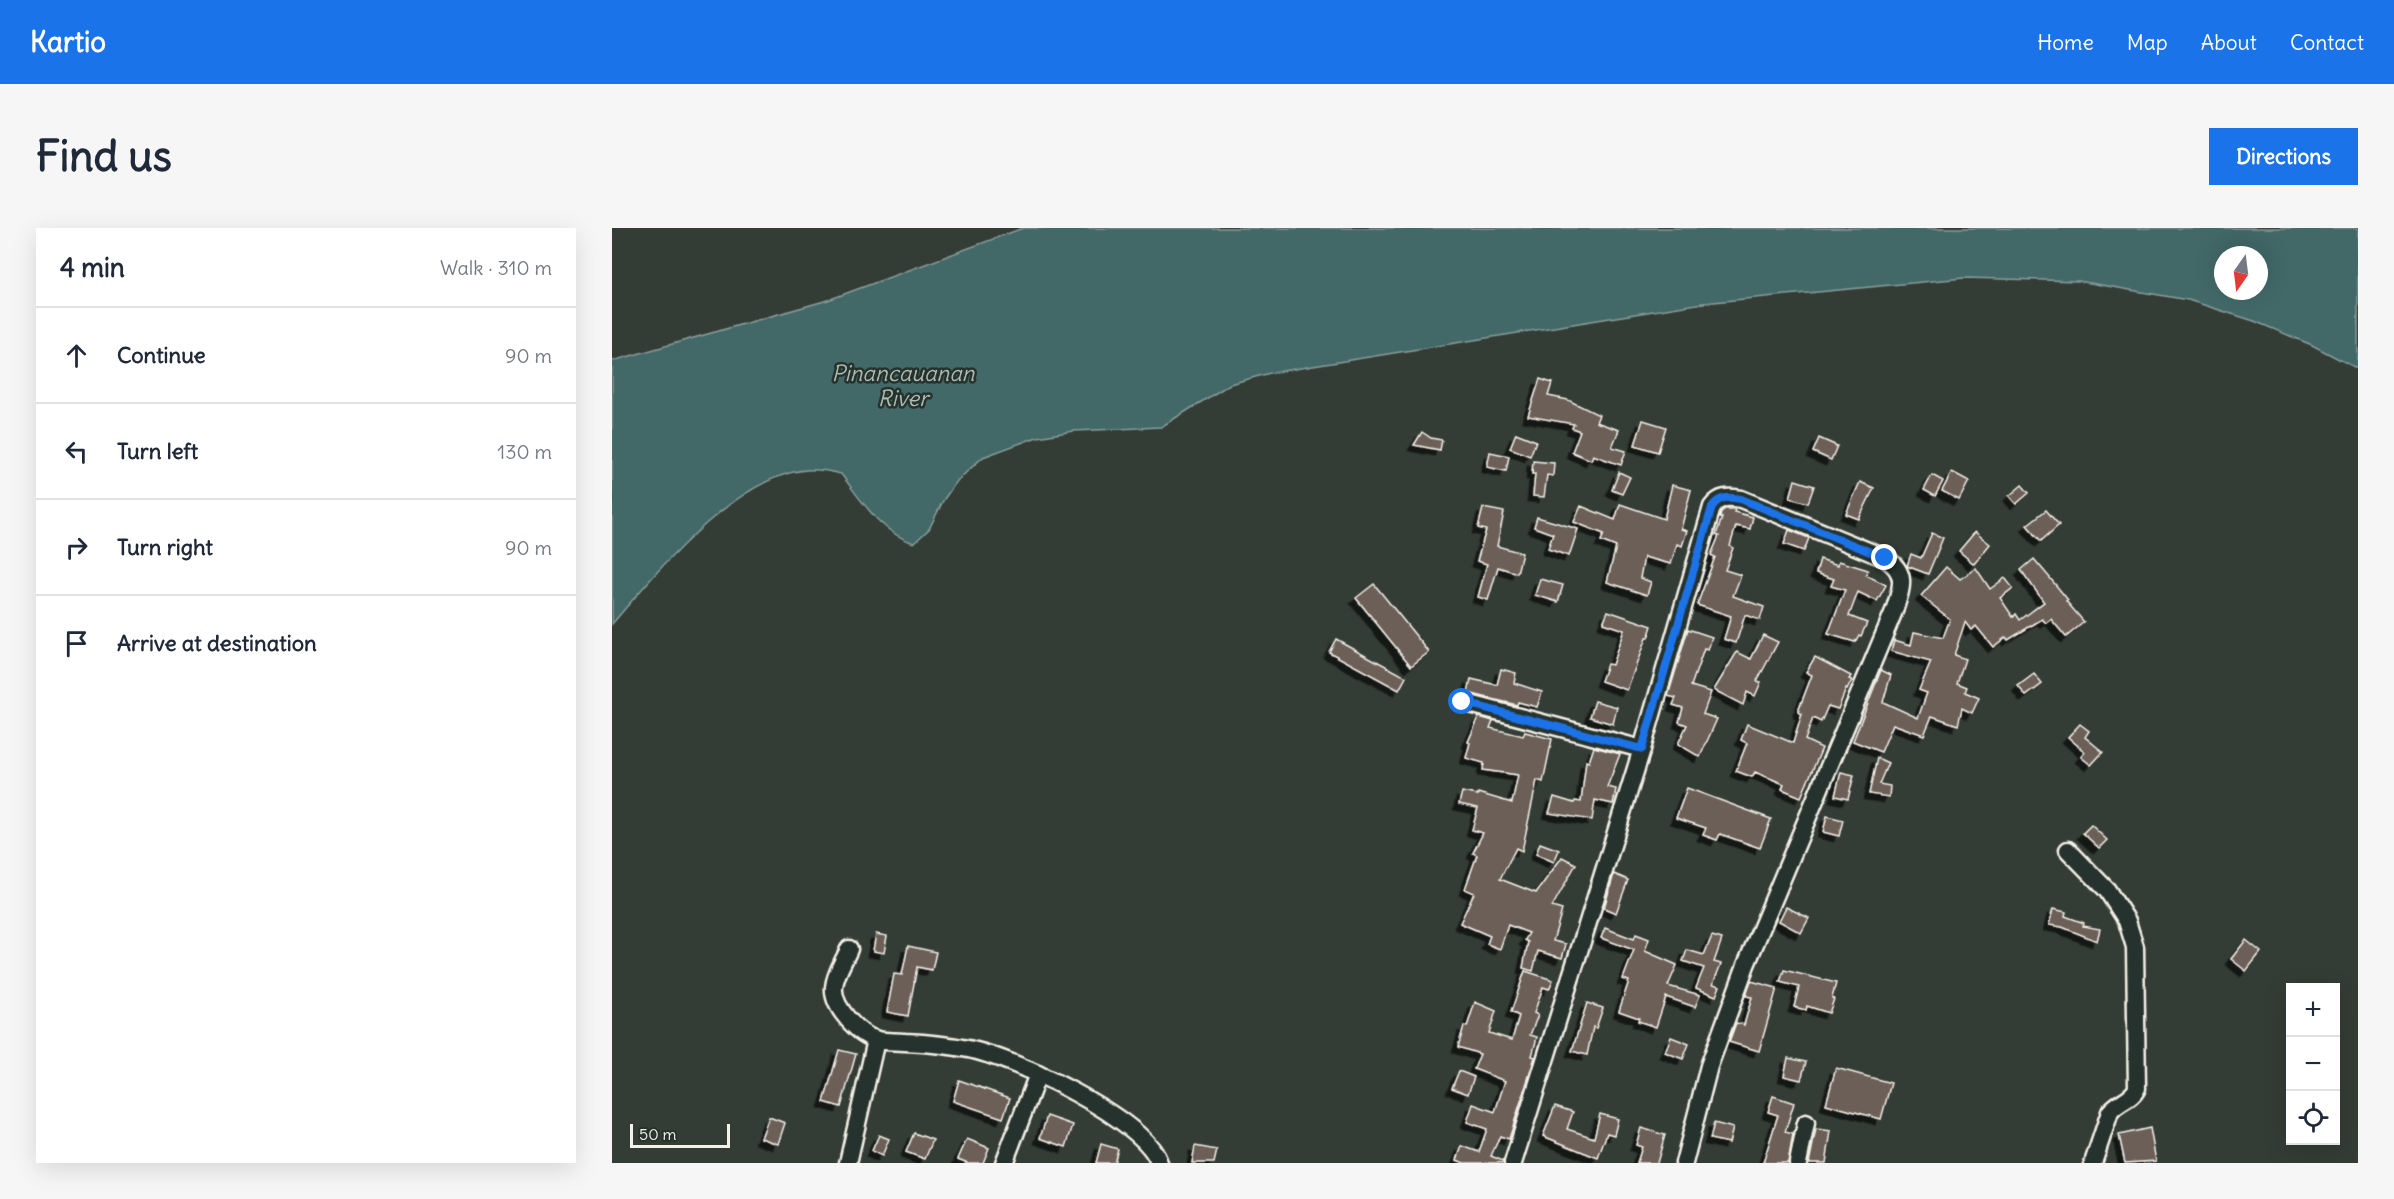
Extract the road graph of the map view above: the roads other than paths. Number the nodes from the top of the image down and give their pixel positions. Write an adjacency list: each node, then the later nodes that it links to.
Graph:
1 (1462, 702): 2 (street)
2 (1642, 749): 11 (street); 12 (street)
3 (2068, 850): 14 (street)
4 (849, 949): 5 (street)
5 (876, 1040): 6 (street); 8 (street)
6 (1038, 1074): 9 (street); 10 (street)
7 (1806, 1123): 13 (street)
8 (848, 1163)
9 (1004, 1163)
10 (1159, 1163)
11 (1513, 1163)
12 (1683, 1163)
13 (1798, 1163)
14 (2093, 1163)

